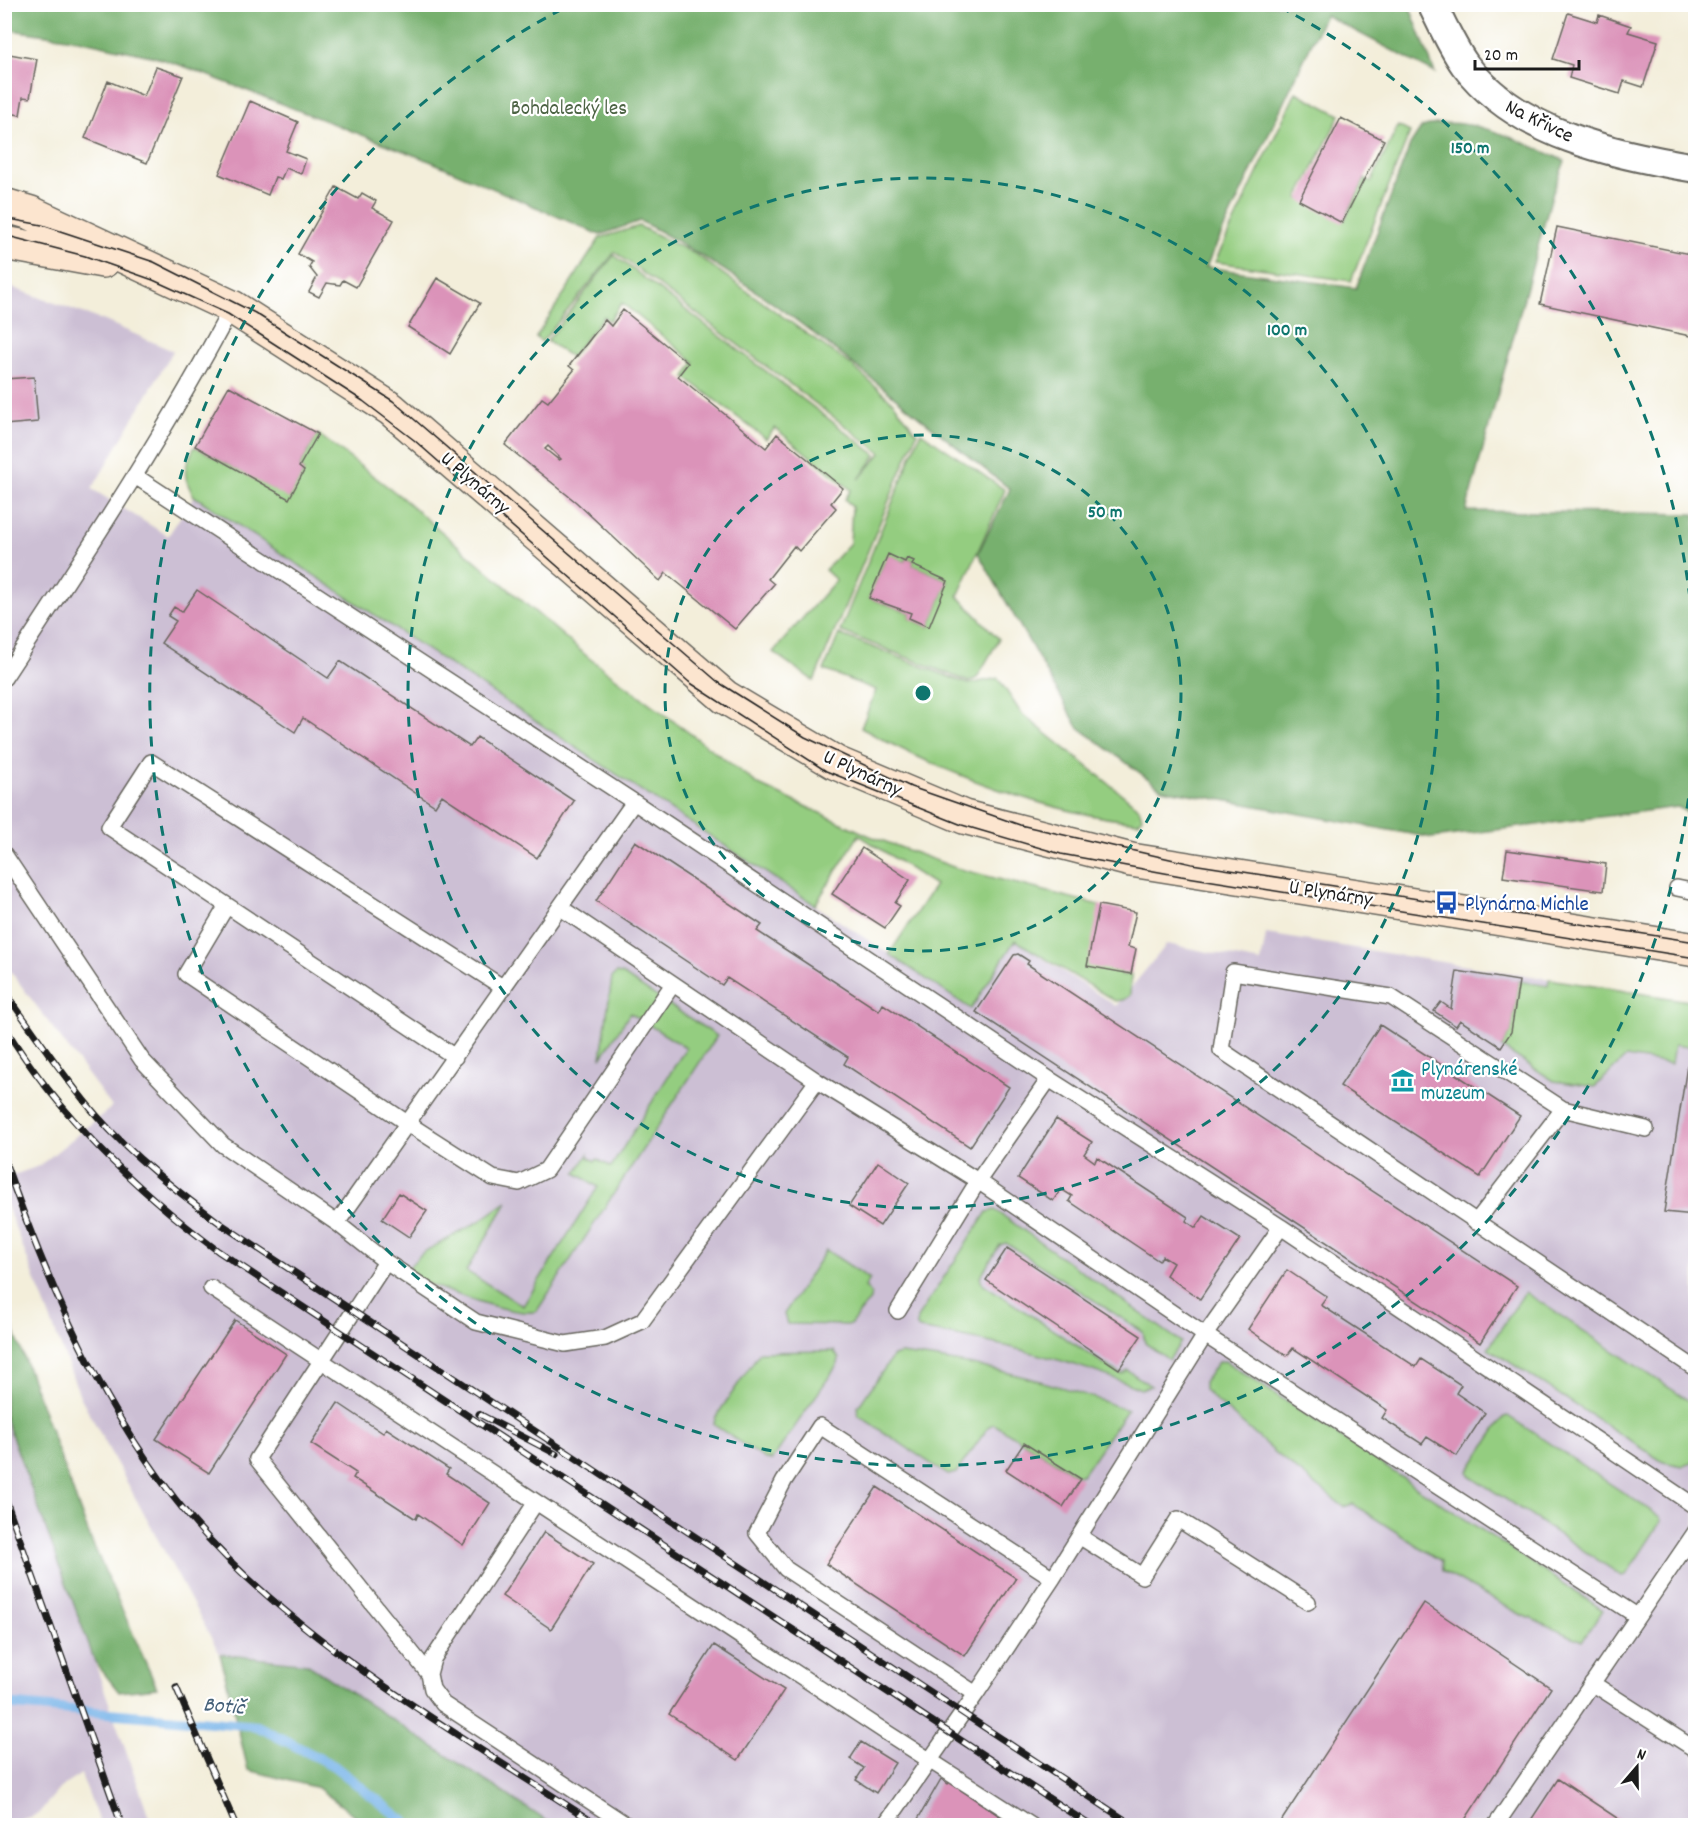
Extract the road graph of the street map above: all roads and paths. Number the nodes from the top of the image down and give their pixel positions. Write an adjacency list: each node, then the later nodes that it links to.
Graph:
1 (1432, 4): 2 (street, Na Křivce)
2 (1695, 168)
3 (4, 205): 7 (street, U Plynárny)
4 (4, 235): 6 (lane)
5 (4, 243): 6 (street, U Plynárny)
6 (85, 255): 7 (street, U Plynárny)
7 (170, 279): 8 (street, U Plynárny)
8 (232, 307): 9 (lane); 17 (street, U Plynárny)
9 (135, 476): 10 (lane); 11 (lane)
10 (4, 678)
11 (634, 802): 16 (lane); 21 (lane)
12 (4, 854): 28 (lane)
13 (1677, 888): 14 (lane)
14 (1695, 892)
15 (226, 907): 19 (lane); 20 (lane); 24 (lane)
16 (561, 908): 18 (lane); 19 (lane)
17 (1695, 950)
18 (673, 984): 22 (lane); 24 (lane)
19 (504, 988): 20 (lane)
20 (455, 1057): 24 (lane)
21 (1049, 1079): 26 (lane); 29 (lane)
22 (817, 1081): 26 (lane); 30 (lane)
23 (1563, 1109): 25 (lane); 27 (lane); 27 (lane)
24 (406, 1123): 28 (lane)
25 (1646, 1129)
26 (978, 1181): 32 (lane); 33 (lane)
27 (1476, 1222): 35 (lane)
28 (337, 1223): 30 (lane)
29 (1281, 1227): 33 (lane); 37 (lane)
30 (386, 1262): 34 (lane)
31 (211, 1288): 34 (lane)
32 (898, 1311)
33 (1205, 1335): 39 (lane); 42 (lane)
34 (320, 1360): 36 (lane); 43 (lane)
35 (1695, 1369)
36 (536, 1502): 43 (lane); 47 (lane)
37 (1695, 1507)
38 (1695, 1531): 42 (lane)
39 (1079, 1536): 40 (lane); 41 (lane)
40 (1053, 1578): 45 (lane); 45 (lane)
41 (1308, 1602)
42 (1638, 1617): 44 (lane)
43 (429, 1674): 48 (lane)
44 (1592, 1683): 46 (lane); 51 (lane)
45 (976, 1694): 47 (lane)
46 (1695, 1750)
47 (929, 1758): 49 (lane); 50 (lane)
48 (628, 1826)
49 (884, 1826)
50 (1032, 1826)
51 (1495, 1826)

